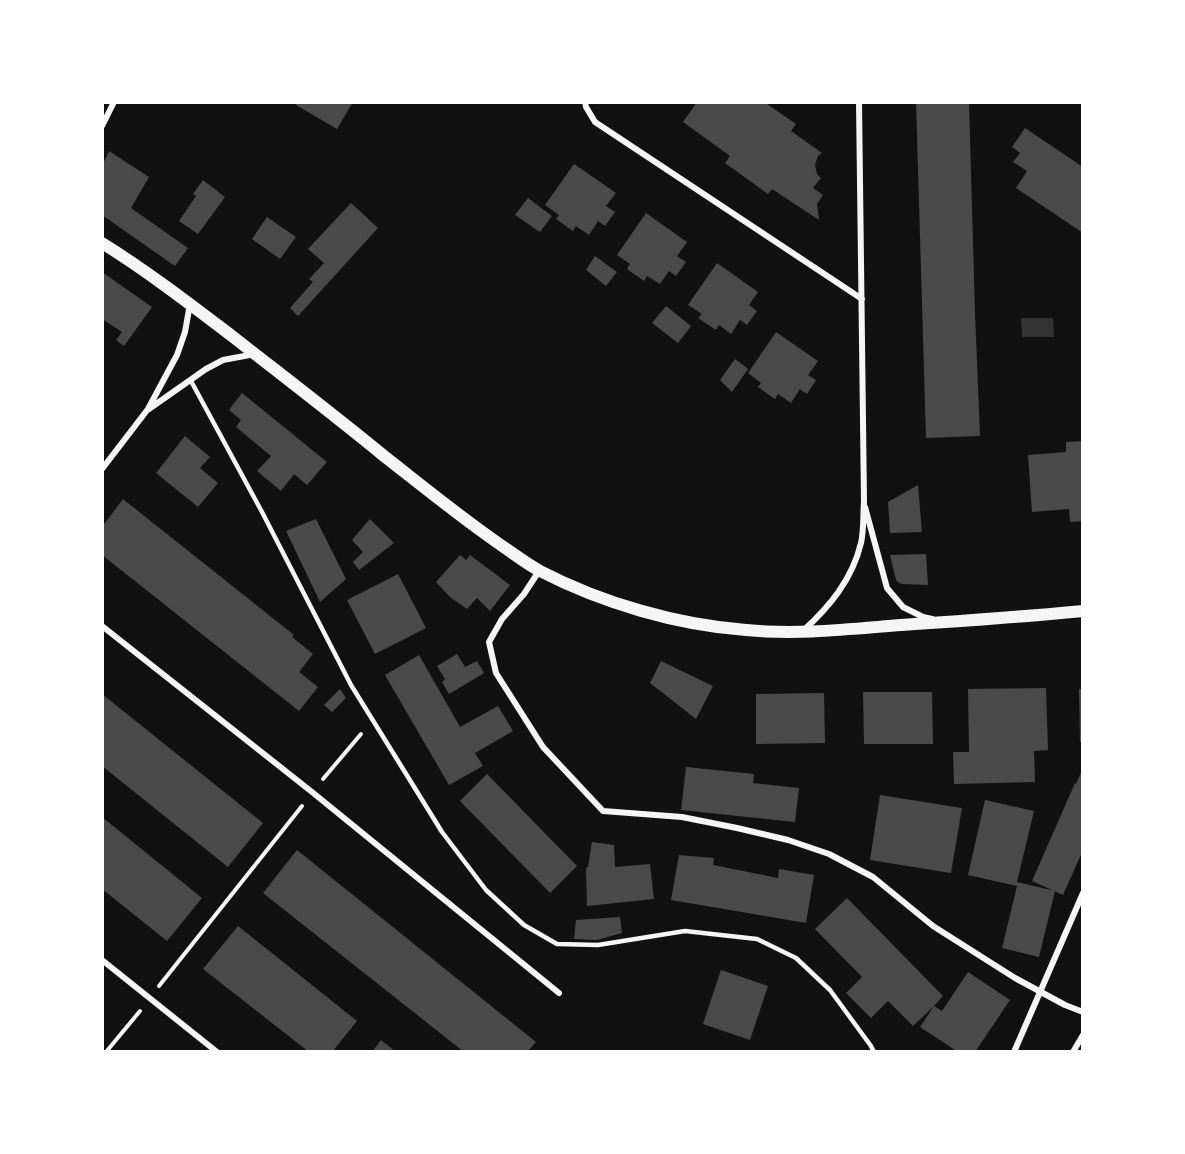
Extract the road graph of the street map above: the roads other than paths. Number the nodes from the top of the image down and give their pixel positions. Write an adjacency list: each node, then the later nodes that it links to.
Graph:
1 (114, 102): 4 (street)
2 (585, 102): 6 (street)
3 (859, 102): 6 (street)
4 (102, 126)
5 (102, 243): 7 (main road)
6 (862, 299): 12 (street)
7 (190, 304): 8 (main road); 10 (street)
8 (255, 354): 9 (street); 13 (main road)
9 (191, 381): 10 (street); 25 (lane)
10 (148, 409): 11 (street)
11 (102, 469)
12 (864, 501): 15 (street); 17 (street)
13 (539, 570): 17 (main road); 20 (street)
14 (1083, 611): 15 (main road)
15 (944, 622): 17 (main road)
16 (102, 626): 21 (street)
17 (802, 632)
18 (1083, 893): 20 (street)
19 (102, 960): 24 (street)
20 (1041, 991): 22 (street); 26 (street)
21 (559, 993)
22 (1083, 1012)
23 (1083, 1035): 27 (street)
24 (217, 1052)
25 (874, 1052)
26 (1014, 1052)
27 (1073, 1052)

